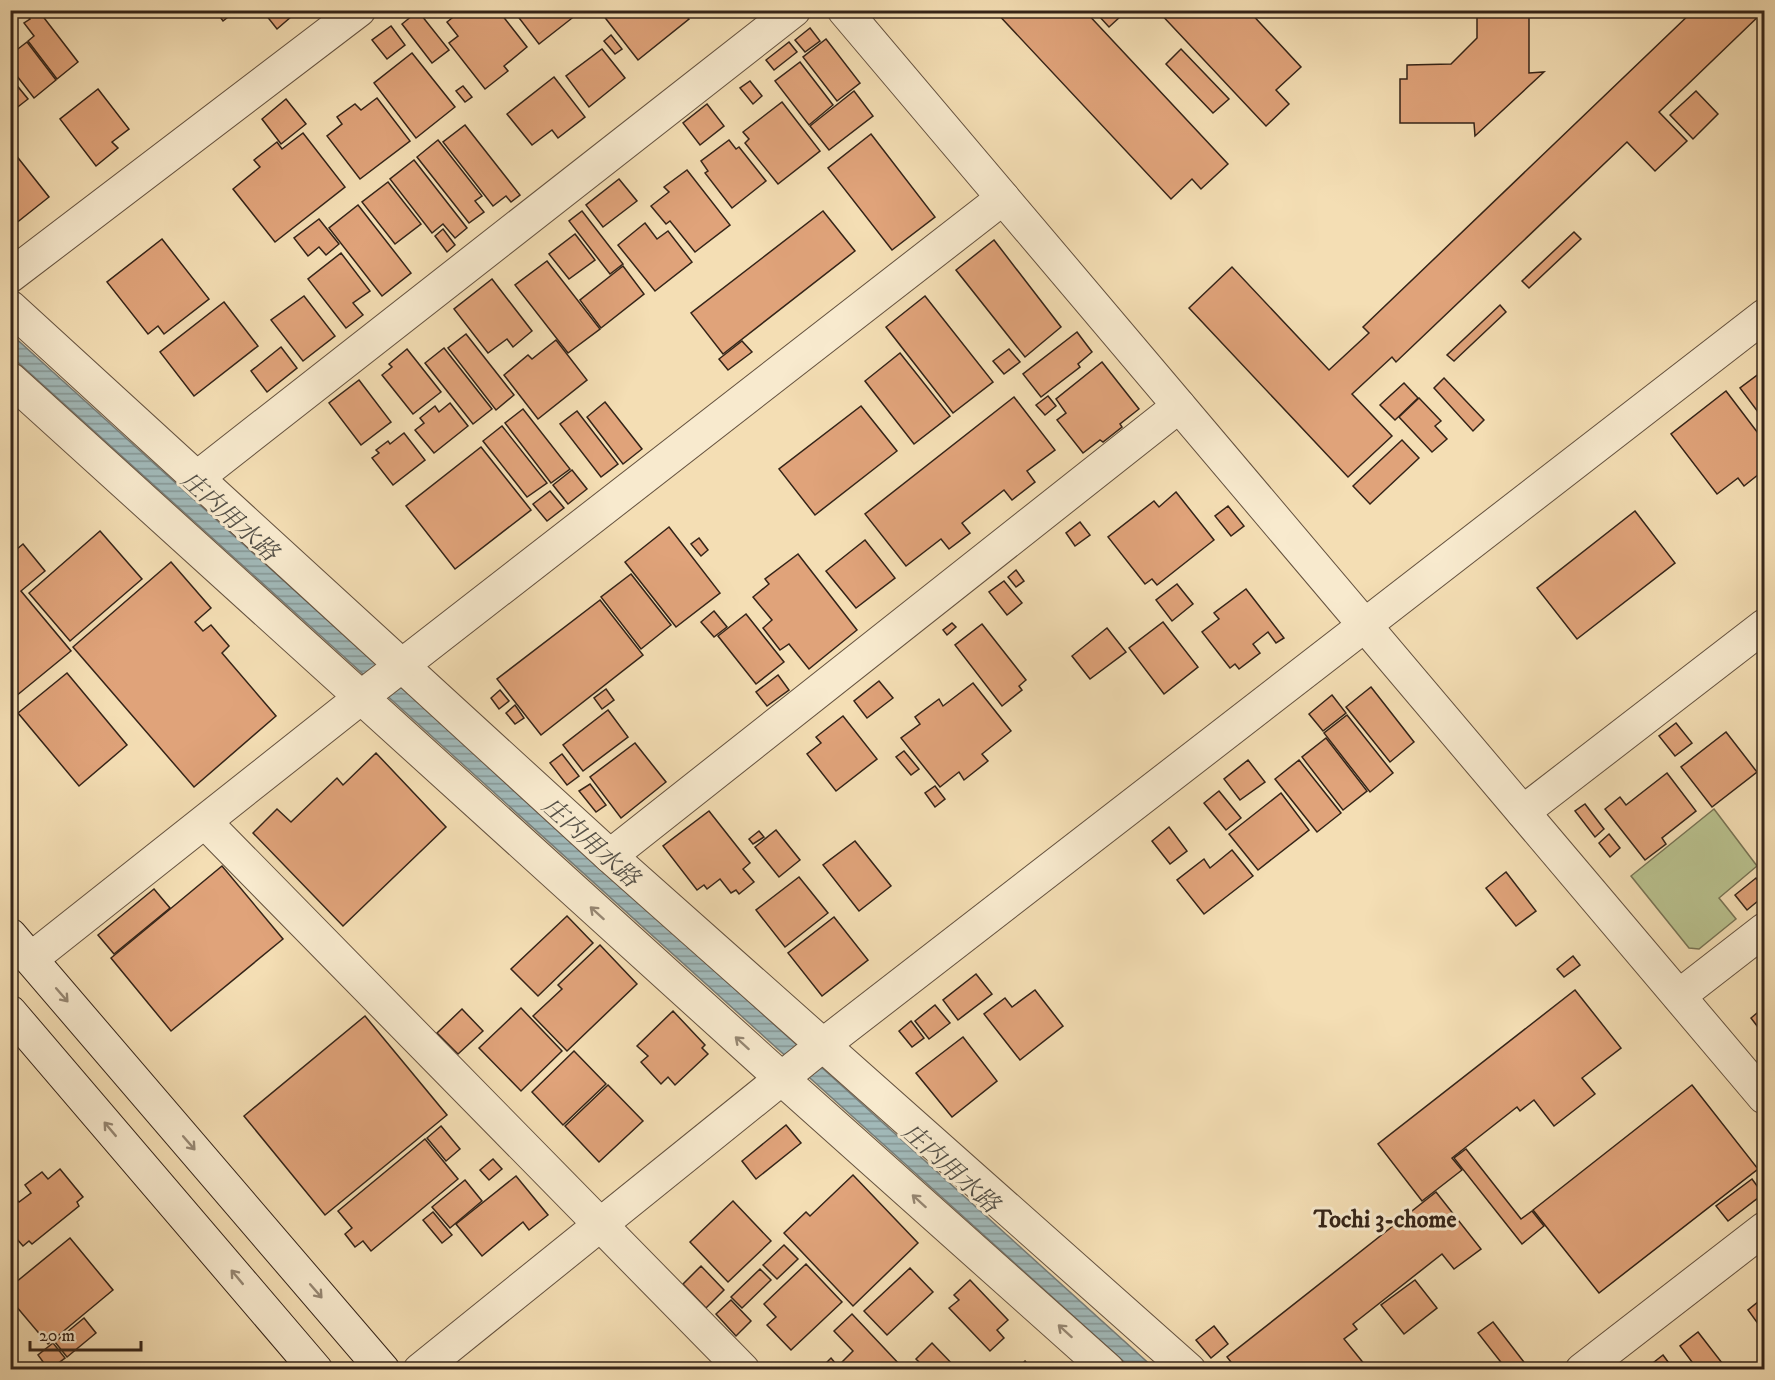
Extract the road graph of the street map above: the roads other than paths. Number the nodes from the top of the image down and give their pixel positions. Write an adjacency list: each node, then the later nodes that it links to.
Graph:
1 (794, 10): 10 (street)
2 (844, 10): 4 (street)
3 (348, 14): 5 (street)
4 (1003, 198): 9 (street); 13 (street)
5 (10, 276)
6 (10, 307): 10 (street)
7 (1764, 316): 11 (street)
8 (10, 379): 13 (street)
9 (1179, 406): 11 (street); 16 (street)
10 (198, 477): 13 (street)
11 (1364, 625): 14 (street); 22 (street)
12 (1764, 626): 14 (street)
13 (381, 681): 15 (street); 16 (street); 22 (street, one-way to 13)
14 (1523, 812): 20 (street)
15 (205, 822): 19 (street); 24 (street)
16 (610, 856): 22 (street)
17 (1764, 930): 20 (street)
18 (10, 934): 19 (street)
19 (31, 959): 27 (street, one-way to 27)
20 (1679, 996): 23 (street)
21 (10, 1012): 26 (street, one-way to 21)
22 (802, 1061): 24 (street); 30 (street, one-way to 22); 31 (street)
23 (1764, 1097)
24 (601, 1223): 28 (street); 29 (street)
25 (1764, 1229): 32 (street)
26 (316, 1370)
27 (383, 1370)
28 (420, 1370)
29 (743, 1370)
30 (1108, 1370)
31 (1189, 1370)
32 (1582, 1370)

